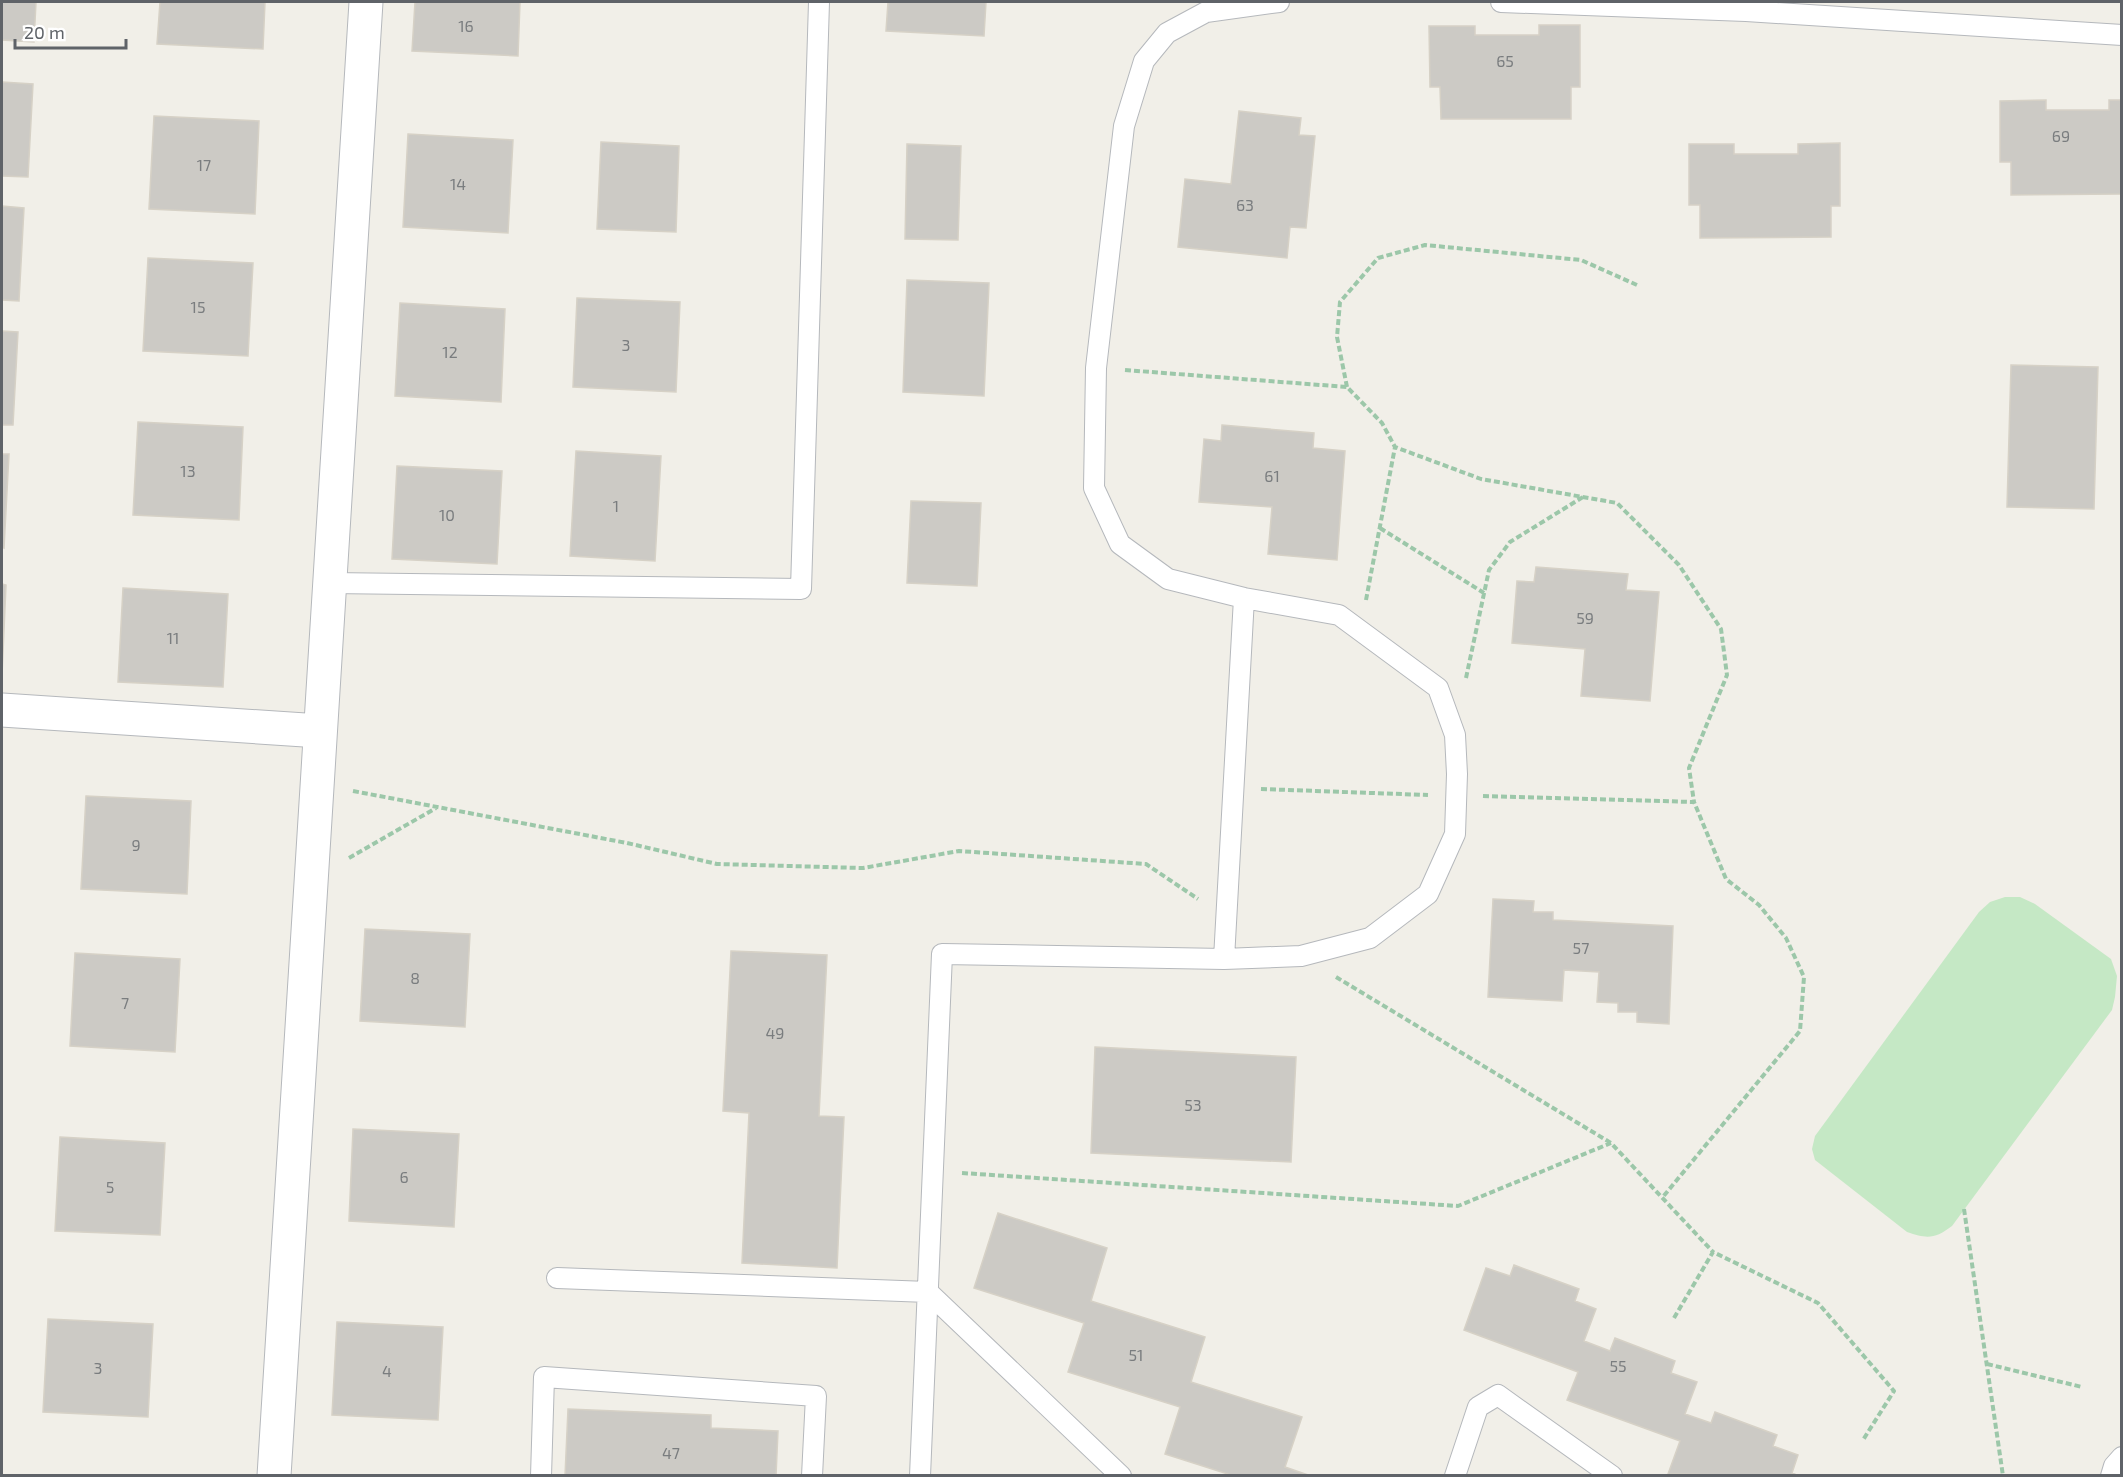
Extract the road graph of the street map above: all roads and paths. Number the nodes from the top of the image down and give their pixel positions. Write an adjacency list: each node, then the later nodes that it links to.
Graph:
1 (366, 2): 12 (street)
2 (819, 2): 12 (lane)
3 (1279, 2): 7 (lane)
4 (1501, 2): 5 (lane)
5 (2121, 35)
6 (1637, 285): 8 (path)
7 (1096, 368): 8 (path); 14 (lane)
8 (1347, 387): 9 (path)
9 (1395, 447): 10 (path); 11 (path)
10 (1583, 497): 13 (path); 22 (path)
11 (1380, 528): 13 (path); 15 (path)
12 (330, 583): 18 (street)
13 (1484, 593): 16 (path)
14 (1244, 598): 15 (lane); 20 (lane)
15 (1360, 631): 21 (lane)
16 (1466, 681)
17 (2, 710): 18 (street)
18 (321, 730): 19 (street)
19 (317, 784): 23 (path); 24 (street)
20 (1234, 788): 21 (path); 25 (lane)
21 (1456, 796): 22 (path); 26 (lane)
22 (1694, 802): 30 (path)
23 (438, 807): 24 (path); 25 (path)
24 (311, 879): 40 (street)
25 (1226, 918): 27 (lane)
26 (1301, 956): 27 (lane); 28 (path)
27 (1224, 959): 29 (lane)
28 (1611, 1143): 29 (path); 30 (path)
29 (933, 1171): 34 (lane)
30 (1662, 1198): 32 (path)
31 (1964, 1209): 36 (path)
32 (1713, 1252): 35 (path); 38 (path)
33 (557, 1278): 34 (lane)
34 (928, 1292): 43 (lane); 44 (lane)
35 (1674, 1318)
36 (1987, 1364): 37 (path); 47 (path)
37 (2082, 1387)
38 (1863, 1440)
39 (2121, 1457): 48 (lane)
40 (274, 1476)
41 (541, 1476): 42 (lane)
42 (812, 1476)
43 (920, 1476)
44 (1121, 1476)
45 (1455, 1476): 46 (lane)
46 (1612, 1476)
47 (2003, 1476)
48 (2111, 1476)

